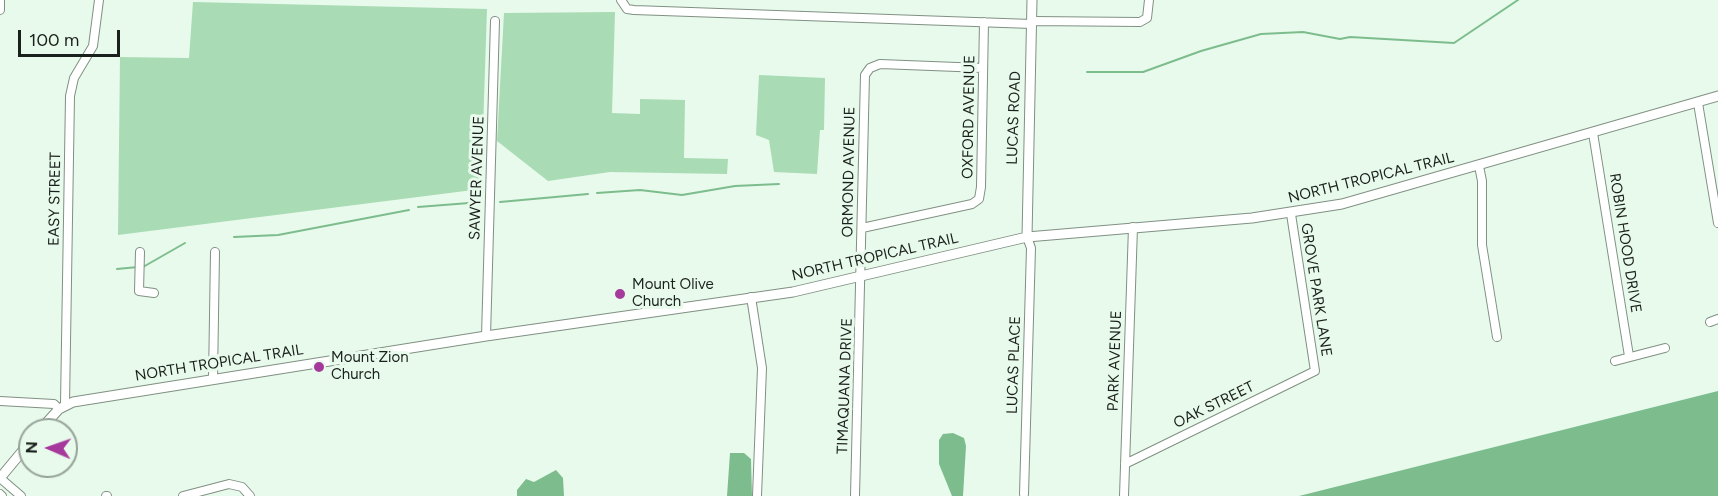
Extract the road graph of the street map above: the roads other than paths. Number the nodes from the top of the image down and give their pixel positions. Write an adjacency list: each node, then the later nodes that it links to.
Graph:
1 (0, 0): 6 (street)
2 (99, 0): 33 (street, EASY STREET)
3 (1032, 0): 9 (street, LUCAS ROAD)
4 (1149, 0): 9 (street)
5 (622, 3): 8 (street)
6 (0, 10)
7 (495, 21): 25 (street, SAWYER AVENUE)
8 (984, 22): 9 (street); 10 (street, OXFORD AVENUE)
9 (1032, 22): 19 (street, LUCAS ROAD)
10 (983, 69): 18 (street, OXFORD AVENUE); 18 (street, ORMOND AVENUE)
11 (1718, 96): 12 (street, NORTH TROPICAL TRAIL)
12 (1698, 102): 13 (street, NORTH TROPICAL TRAIL); 16 (street)
13 (1593, 133): 14 (street, NORTH TROPICAL TRAIL); 28 (street, ROBIN HOOD DRIVE)
14 (1479, 166): 15 (street, NORTH TROPICAL TRAIL); 26 (street)
15 (1291, 214): 17 (street, NORTH TROPICAL TRAIL); 30 (street, GROVE PARK LANE)
16 (1718, 224)
17 (1133, 227): 19 (street, NORTH TROPICAL TRAIL); 36 (street, PARK AVENUE)
18 (862, 228): 22 (street, ORMOND AVENUE)
19 (1028, 237): 22 (street, NORTH TROPICAL TRAIL); 38 (street, LUCAS PLACE)
20 (140, 252): 23 (street)
21 (215, 252): 31 (street)
22 (862, 278): 24 (street, NORTH TROPICAL TRAIL); 43 (street, TIMAQUANA DRIVE)
23 (154, 293)
24 (751, 297): 25 (street, NORTH TROPICAL TRAIL); 42 (street)
25 (486, 336): 31 (street, NORTH TROPICAL TRAIL)
26 (1497, 337)
27 (1665, 348): 28 (street)
28 (1629, 356): 29 (street)
29 (1615, 361)
30 (1316, 371): 36 (street, OAK STREET)
31 (213, 379): 33 (street, NORTH TROPICAL TRAIL)
32 (0, 401): 33 (street)
33 (62, 407): 34 (street)
34 (51, 418)
35 (18, 456): 37 (street)
36 (1125, 464): 44 (street, PARK AVENUE)
37 (0, 478): 39 (street)
38 (1024, 494)
39 (21, 496)
40 (183, 496): 41 (street)
41 (250, 496)
42 (757, 496)
43 (855, 496)
44 (1124, 496)

